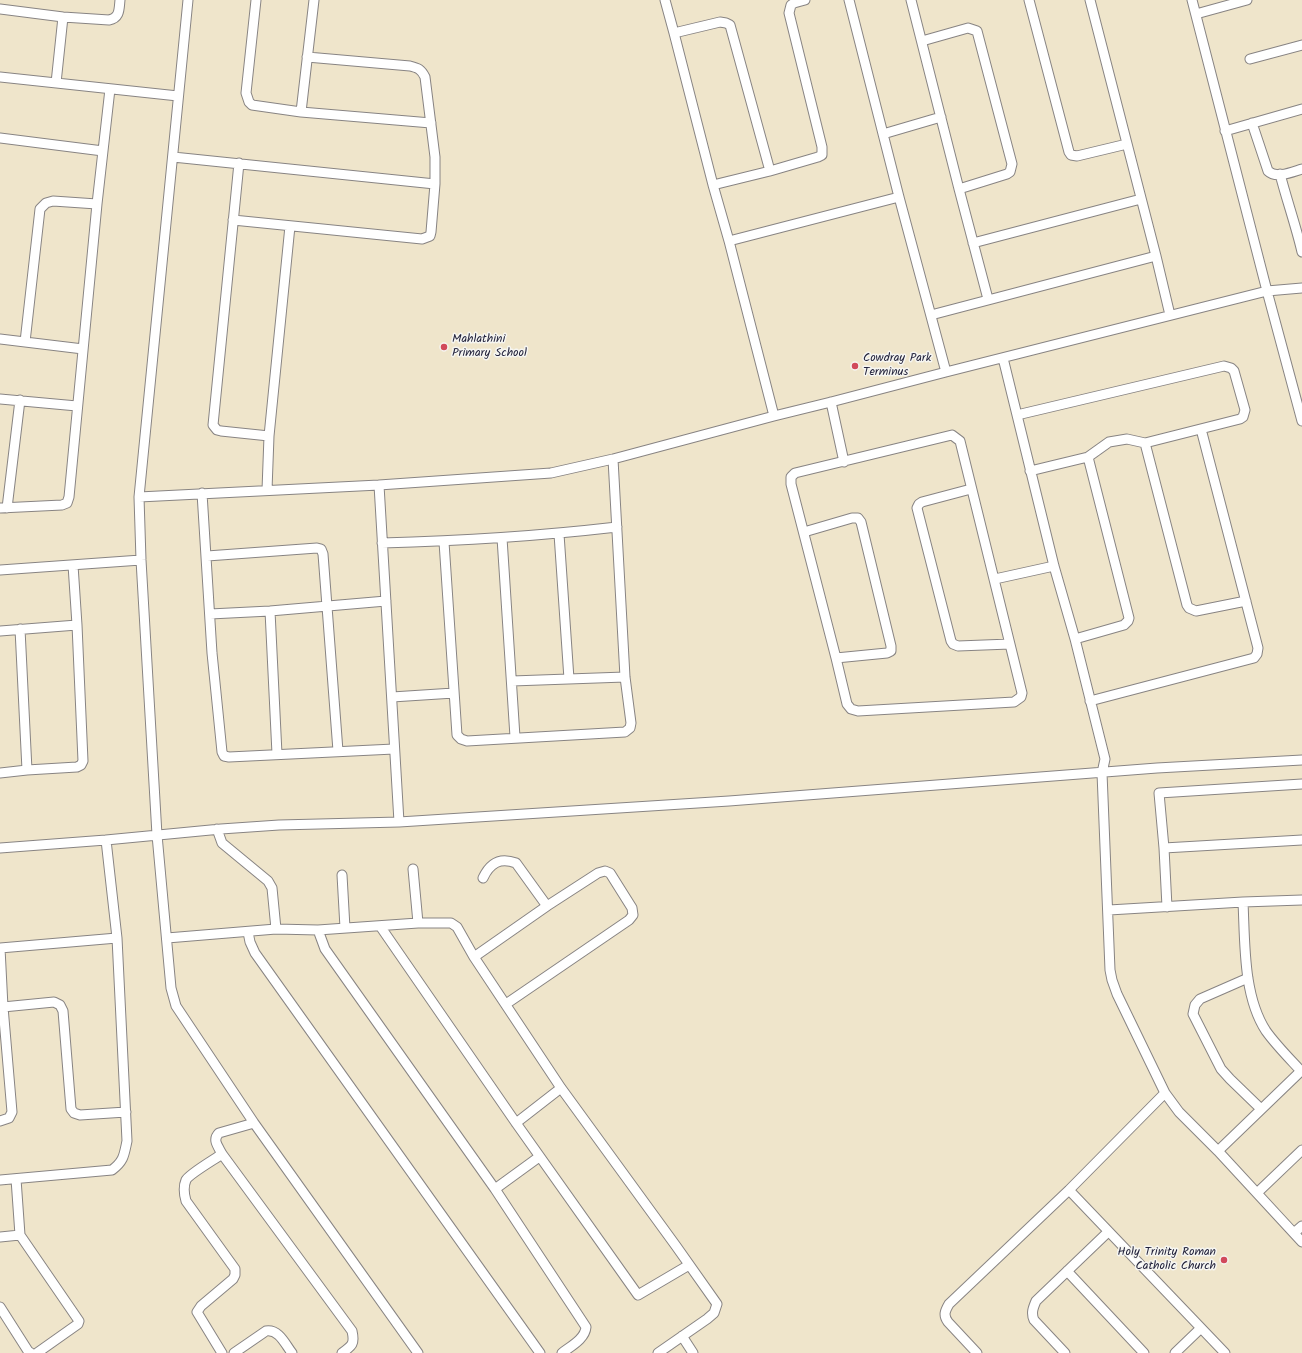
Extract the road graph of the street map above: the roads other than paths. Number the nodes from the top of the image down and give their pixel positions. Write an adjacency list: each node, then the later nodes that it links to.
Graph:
1 (4, 0): 14 (street)
2 (120, 0): 16 (street)
3 (188, 0): 25 (street)
4 (256, 0): 27 (street)
5 (314, 0): 20 (street)
6 (665, 0): 17 (street)
7 (805, 0): 39 (street)
8 (848, 0): 32 (street)
9 (911, 0): 18 (street)
10 (1029, 0): 34 (street)
11 (1090, 0): 34 (street)
12 (1192, 0): 15 (street)
13 (1247, 0): 15 (street)
14 (2, 9): 16 (street)
15 (1196, 14): 31 (street)
16 (63, 17): 23 (street)
17 (674, 33): 39 (street); 42 (street)
18 (922, 41): 28 (street); 43 (street)
19 (1302, 45): 21 (street)
20 (307, 57): 27 (street); 29 (street)
21 (1250, 59)
22 (0, 77): 23 (street)
23 (56, 83): 24 (street)
24 (110, 89): 25 (street); 35 (street)
25 (178, 96): 36 (street)
26 (1302, 109): 30 (street)
27 (300, 112): 29 (street)
28 (941, 117): 32 (street); 43 (street)
29 (431, 123): 41 (street)
30 (1252, 123): 31 (street); 40 (street)
31 (1225, 131): 55 (street)
32 (883, 134): 44 (street)
33 (0, 138): 35 (street)
34 (1127, 144): 45 (street)
35 (103, 151): 46 (street)
36 (173, 157): 37 (street); 82 (street)
37 (239, 163): 41 (street); 47 (street)
38 (1302, 169): 40 (street)
39 (770, 171): 42 (street)
40 (1280, 174): 49 (street)
41 (435, 184): 48 (street)
42 (713, 185): 50 (street)
43 (959, 189): 51 (street)
44 (899, 197): 50 (street); 58 (street)
45 (1141, 199): 51 (street); 53 (street)
46 (97, 204): 60 (street); 61 (street)
47 (233, 220): 48 (street); 72 (street)
48 (290, 226): 72 (street)
49 (1300, 230): 52 (street)
50 (729, 242): 69 (street)
51 (974, 243): 56 (street)
52 (1302, 252)
53 (1156, 256): 56 (street); 57 (street)
54 (1302, 288): 55 (street)
55 (1267, 291): 57 (street); 70 (street)
56 (988, 299): 58 (street)
57 (1170, 314): 62 (street)
58 (931, 315): 63 (street)
59 (0, 339): 60 (street)
60 (25, 342): 61 (street)
61 (83, 349): 67 (street)
62 (1003, 358): 63 (street); 68 (street)
63 (946, 372): 66 (street)
64 (0, 398): 65 (street)
65 (20, 400): 67 (street); 83 (street)
66 (831, 402): 69 (street); 76 (street)
67 (77, 406): 83 (street)
68 (1017, 415): 71 (street); 77 (street)
69 (774, 416): 75 (street)
70 (1302, 421)
71 (1201, 429): 73 (street); 97 (street)
72 (269, 436): 80 (street)
73 (1145, 443): 74 (street); 97 (street)
74 (1088, 458): 77 (street); 104 (street)
75 (613, 459): 78 (street); 84 (street)
76 (844, 462): 79 (street); 85 (street)
77 (1030, 471): 93 (street)
78 (379, 485): 80 (street); 89 (street)
79 (971, 489): 95 (street); 105 (street)
80 (267, 490): 81 (street)
81 (202, 493): 82 (street); 90 (street)
82 (139, 497): 91 (street)
83 (3, 508)
84 (617, 527): 86 (street); 107 (street)
85 (804, 532): 106 (street); 106 (street)
86 (559, 534): 87 (street); 108 (street)
87 (502, 538): 88 (street); 109 (street)
88 (444, 542): 89 (street); 110 (street)
89 (382, 543): 96 (street)
90 (207, 556): 98 (street); 100 (street)
91 (141, 560): 92 (street); 124 (street)
92 (73, 565): 94 (street); 101 (street)
93 (1054, 566): 95 (street); 104 (street)
94 (0, 570)
95 (994, 580): 105 (street)
96 (386, 601): 98 (street); 111 (street)
97 (1246, 601): 112 (street)
98 (328, 606): 99 (street); 115 (street)
99 (270, 611): 100 (street); 116 (street)
100 (210, 614): 116 (street)
101 (77, 625): 102 (street); 118 (street)
102 (20, 629): 103 (street); 118 (street)
103 (0, 631)
104 (1075, 639): 112 (street)
105 (1010, 644): 106 (street)
106 (836, 658)
107 (625, 677): 108 (street); 113 (street)
108 (569, 679): 109 (street)
109 (512, 681): 113 (street)
110 (454, 693): 111 (street); 113 (street)
111 (392, 696): 114 (street)
112 (1090, 701): 120 (street)
113 (515, 737)
114 (394, 748): 115 (street); 122 (street)
115 (338, 751): 116 (street)
116 (277, 754)
117 (1302, 760): 120 (street)
118 (27, 770): 119 (street)
119 (0, 773)
120 (1102, 773): 122 (street); 136 (street)
121 (1302, 784): 128 (street)
122 (399, 822): 123 (street)
123 (216, 829): 124 (street); 140 (street)
124 (157, 835): 125 (street); 144 (street)
125 (106, 840): 127 (street); 143 (street)
126 (1302, 840): 128 (street)
127 (0, 848)
128 (1164, 848): 135 (street)
129 (414, 869): 137 (street)
130 (342, 875): 139 (street)
131 (483, 878): 134 (street)
132 (1302, 900): 133 (street)
133 (1243, 902): 135 (street); 146 (street)
134 (546, 906): 145 (street); 147 (street)
135 (1166, 907): 136 (street)
136 (1109, 910): 151 (street)
137 (418, 923): 138 (street); 145 (street)
138 (380, 926): 139 (street); 156 (street)
139 (345, 928): 141 (street)
140 (276, 930): 141 (street); 142 (street)
141 (318, 930): 163 (street)
142 (248, 932): 144 (street); 184 (street)
143 (117, 938): 148 (street); 153 (street)
144 (167, 938): 155 (street)
145 (474, 957): 147 (street)
146 (1248, 978): 149 (street); 152 (street)
147 (506, 1004): 150 (street)
148 (3, 1007): 153 (street); 154 (street)
149 (1301, 1070): 152 (street)
150 (561, 1088): 156 (street); 172 (street)
151 (1166, 1093): 158 (street); 164 (street)
152 (1261, 1109): 158 (street)
153 (126, 1112): 161 (street)
154 (0, 1121)
155 (254, 1123): 159 (street); 183 (street)
156 (516, 1123): 160 (street)
157 (1302, 1150): 165 (street)
158 (1218, 1151): 165 (street)
159 (222, 1154): 179 (street); 182 (street)
160 (539, 1157): 163 (street); 172 (street)
161 (16, 1178): 162 (street); 169 (street)
162 (0, 1180)
163 (495, 1189): 185 (street)
164 (1069, 1190): 167 (street); 188 (street)
165 (1257, 1193): 168 (street)
166 (1302, 1226): 168 (street)
167 (1108, 1232): 173 (street); 175 (street)
168 (1294, 1233): 171 (street)
169 (20, 1235): 170 (street); 178 (street)
170 (0, 1237)
171 (1302, 1242)
172 (689, 1265): 176 (street)
173 (1067, 1271): 189 (street); 190 (street)
174 (0, 1307): 177 (street)
175 (1201, 1328): 191 (street); 192 (street)
176 (682, 1336): 186 (street); 187 (street)
177 (31, 1353)
178 (37, 1353)
179 (222, 1353)
180 (234, 1353): 181 (street)
181 (292, 1353)
182 (342, 1353)
183 (418, 1353)
184 (540, 1353)
185 (562, 1353)
186 (658, 1353)
187 (693, 1353)
188 (977, 1353)
189 (1065, 1353)
190 (1144, 1353)
191 (1175, 1353)
192 (1225, 1353)

